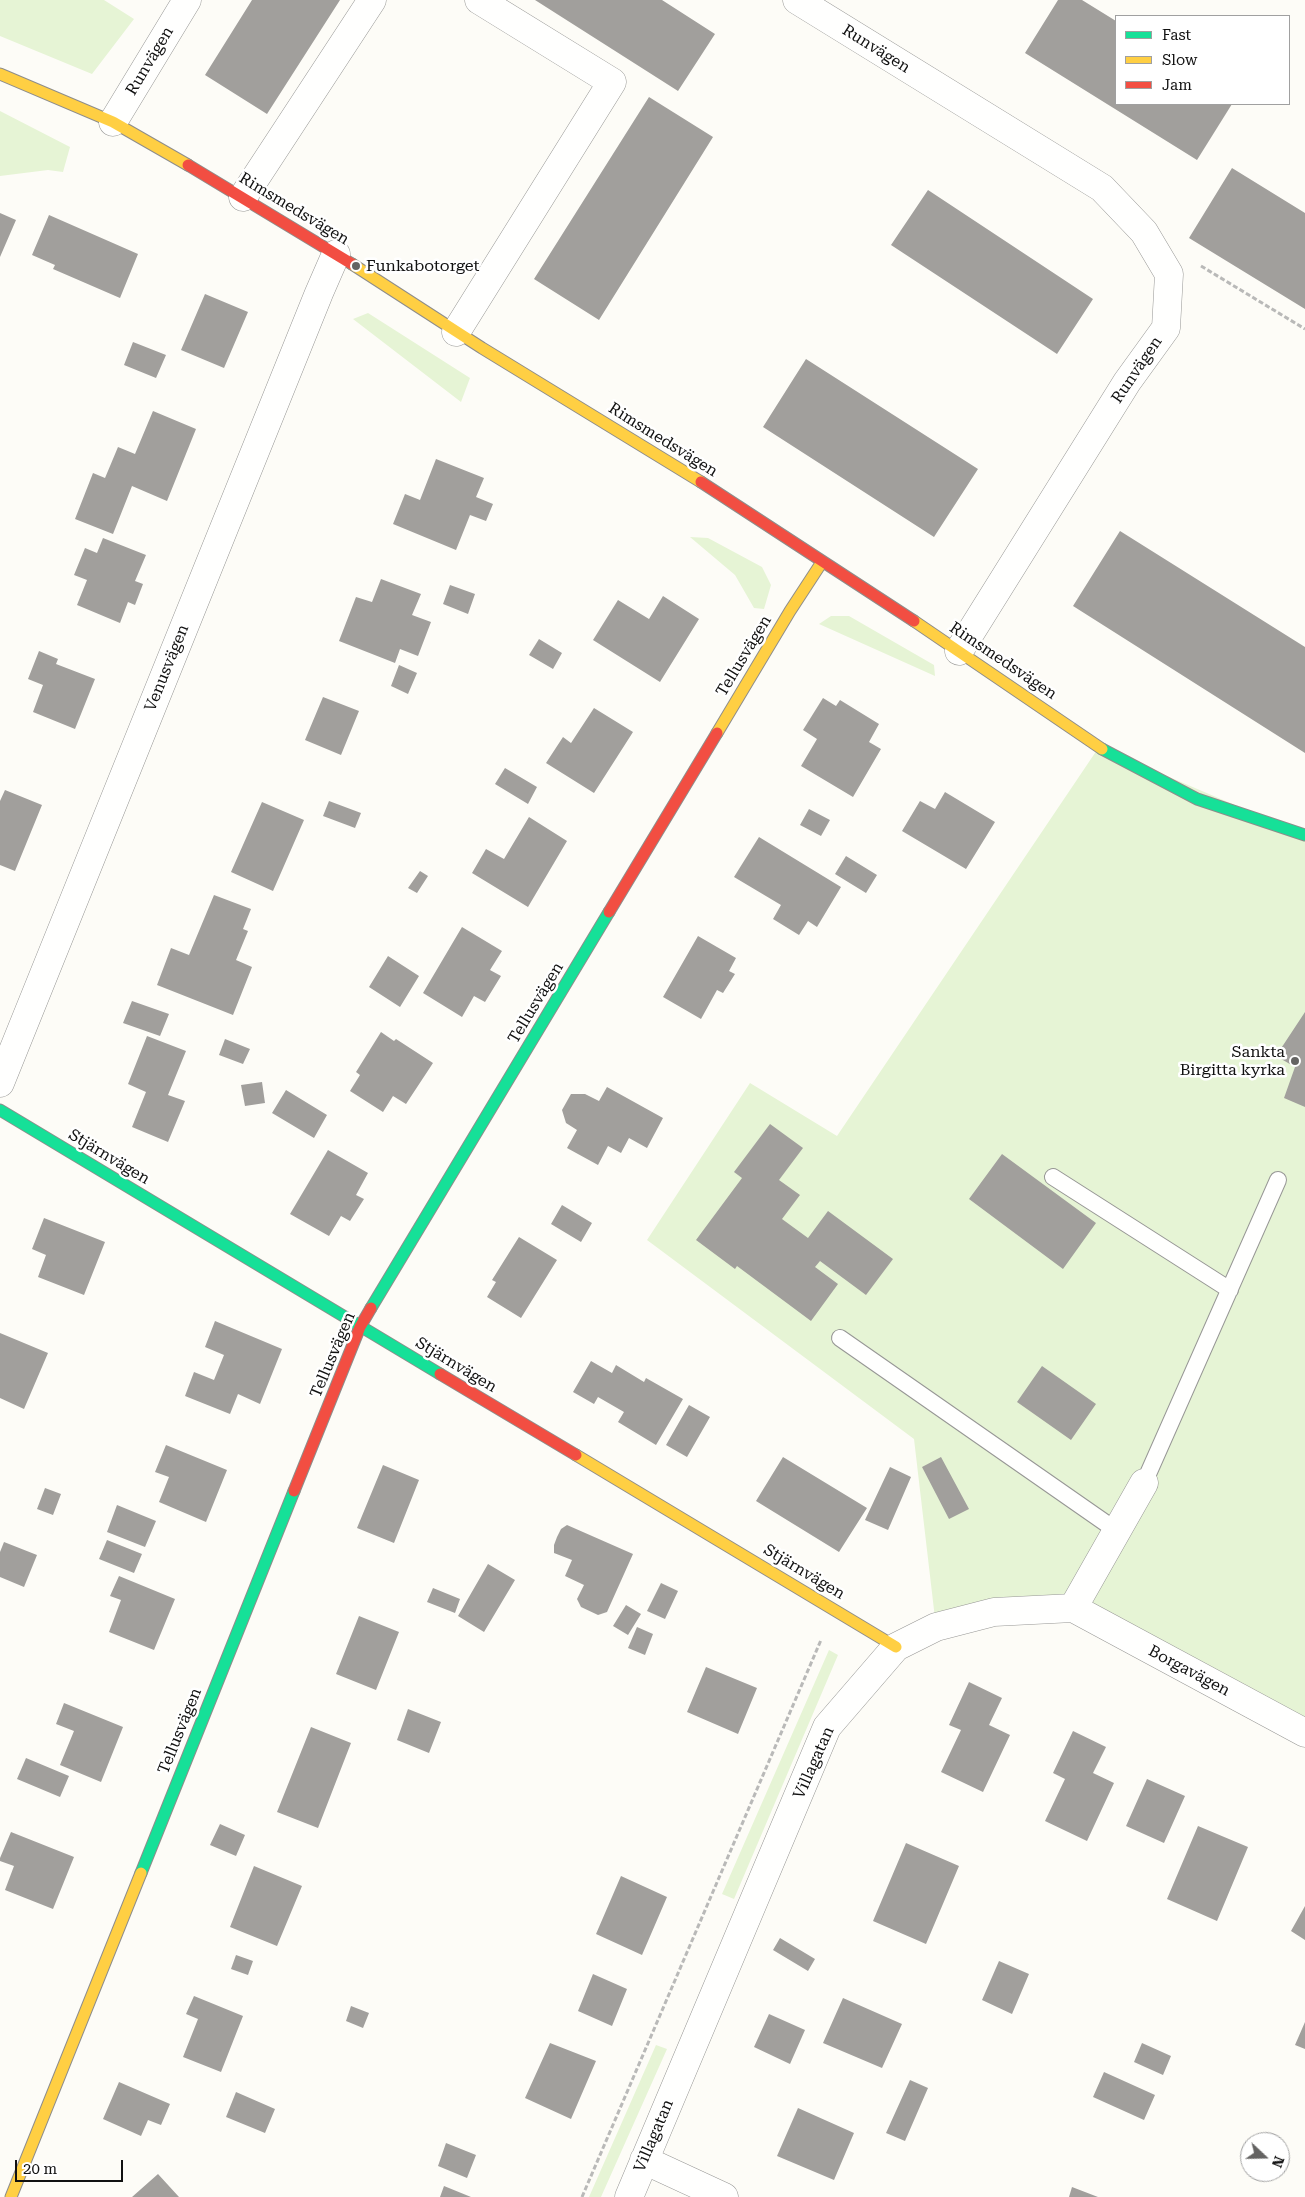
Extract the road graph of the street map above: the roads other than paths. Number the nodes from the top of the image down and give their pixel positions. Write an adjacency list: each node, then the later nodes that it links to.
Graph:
1 (187, 0): 6 (street, Runvägen)
2 (372, 0): 7 (street)
3 (479, 0): 9 (street)
4 (797, 0): 11 (street, Runvägen)
5 (0, 74): 6 (street, Rimsmedsvägen)
6 (113, 122): 7 (street, Rimsmedsvägen)
7 (243, 197): 8 (street, Rimsmedsvägen)
8 (336, 254): 9 (street, Rimsmedsvägen); 13 (street, Venusvägen)
9 (456, 332): 10 (street, Rimsmedsvägen)
10 (822, 562): 11 (street, Rimsmedsvägen); 18 (street, Tellusvägen)
11 (959, 651): 12 (street, Rimsmedsvägen)
12 (1305, 835)
13 (0, 1083)
14 (0, 1110): 18 (street, Stjärnvägen)
15 (1053, 1177): 17 (lane)
16 (1278, 1180): 17 (lane)
17 (1230, 1290): 20 (lane)
18 (360, 1327): 23 (street, Stjärnvägen); 26 (street, Tellusvägen)
19 (840, 1338): 21 (lane)
20 (1144, 1484): 21 (street)
21 (1117, 1531): 22 (street)
22 (1073, 1608): 23 (street, Villagatan); 24 (street, Borgavägen)
23 (896, 1647): 25 (street, Villagatan)
24 (1305, 1733)
25 (644, 2160): 27 (street, Villagatan); 28 (street)
26 (10, 2191)
27 (629, 2197)
28 (724, 2197)

